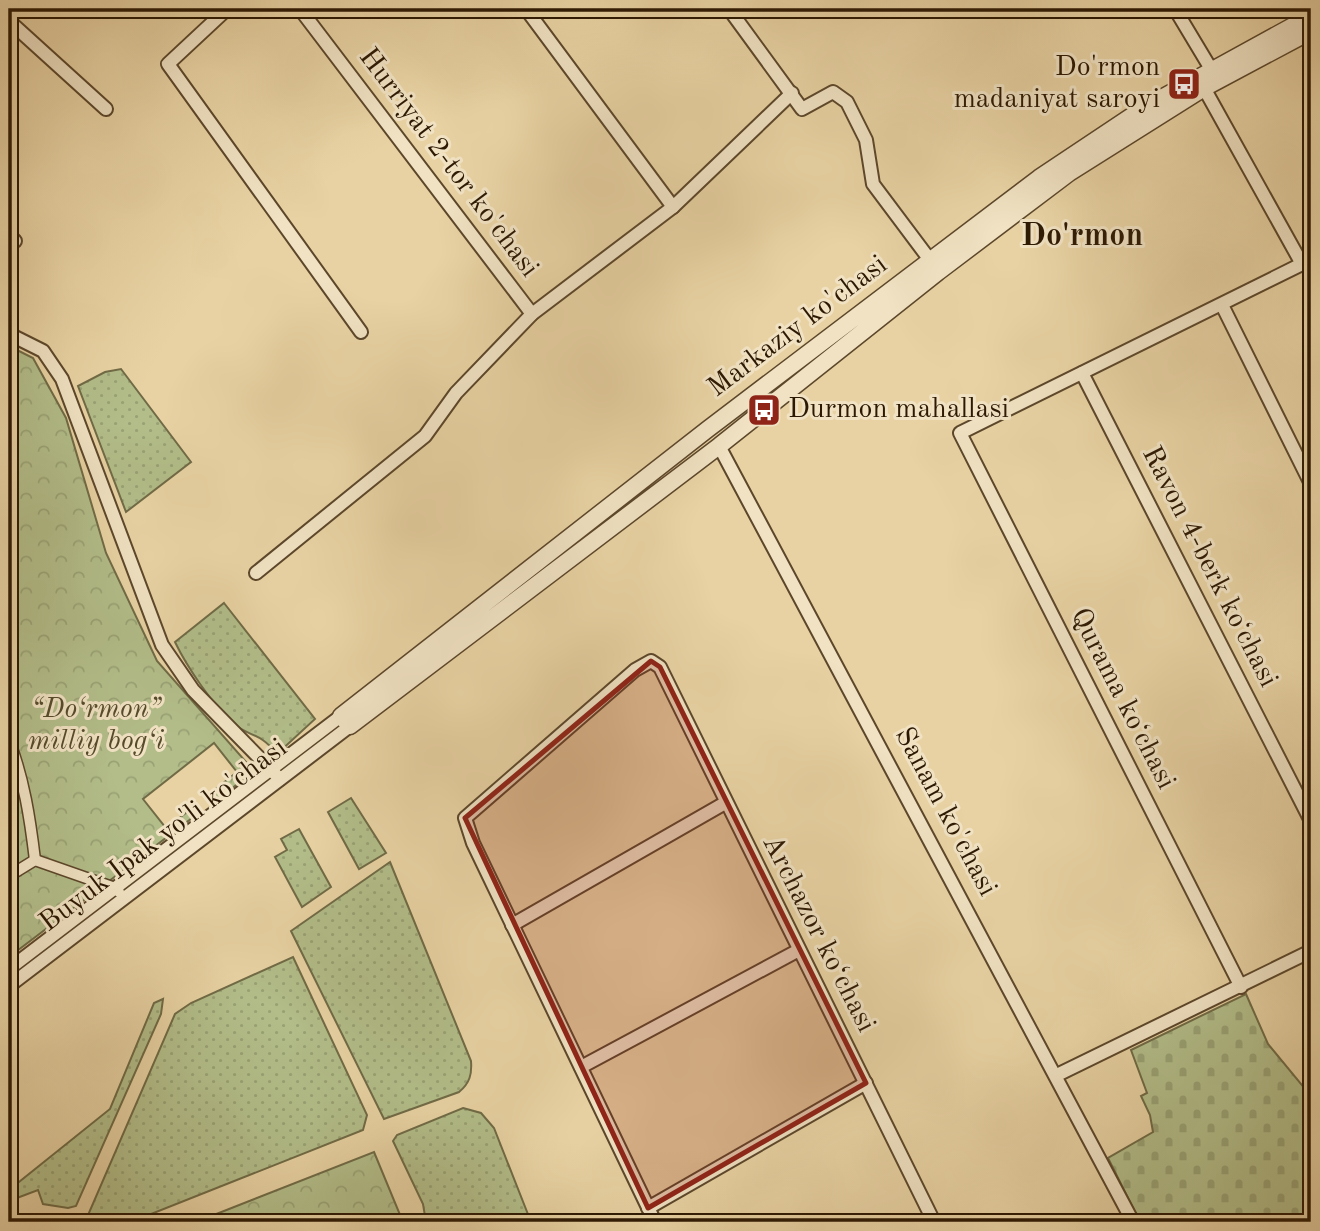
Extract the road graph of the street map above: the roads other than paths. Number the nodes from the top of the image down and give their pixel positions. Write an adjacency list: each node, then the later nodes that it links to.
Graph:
1 (227, 9): 17 (street)
2 (300, 9): 16 (street, Hurriyat 2-tor ko'chasi)
3 (526, 9): 12 (street)
4 (729, 9): 10 (street)
5 (1175, 9): 9 (street)
6 (1310, 12): 9 (street, Markaziy ko'chasi)
7 (9, 21): 11 (street)
8 (1311, 31): 9 (street, Markaziy ko'chasi)
9 (1207, 78): 13 (street); 14 (street, Markaziy ko'chasi)
10 (792, 93): 12 (street); 14 (street)
11 (106, 109)
12 (673, 207): 16 (street)
13 (1306, 262): 15 (street)
14 (934, 266): 20 (street, Markaziy ko'chasi); 21 (street, Markaziy ko'chasi)
15 (1222, 304): 19 (street); 22 (street)
16 (532, 314): 25 (street)
17 (361, 332)
18 (9, 334): 28 (street)
19 (1082, 373): 30 (street, Ravon 4-berk koʻchasi); 39 (street, Qurama koʻchasi)
20 (708, 429): 21 (street, Sanam ko'chasi); 23 (street, Markaziy ko'chasi)
21 (719, 446): 24 (street, Markaziy ko'chasi); 41 (street, Sanam ko'chasi)
22 (1311, 484)
23 (589, 523): 24 (street); 26 (street, Markaziy ko'chasi)
24 (599, 537): 26 (street, Markaziy ko'chasi)
25 (256, 573)
26 (345, 721): 28 (street, Buyuk Ipak yo'li ko'chasi)
27 (9, 740): 31 (street)
28 (275, 774): 33 (street, Buyuk Ipak yo'li ko'chasi)
29 (725, 803): 34 (street); 34 (street, Archazor ko‘chasi); 35 (street, Archazor ko‘chasi)
30 (1311, 821)
31 (35, 860): 32 (street); 33 (street)
32 (9, 876)
33 (120, 893): 37 (street, Buyuk Ipak yo'li ko'chasi); 38 (street, Buyuk Ipak yo'li ko'chasi)
34 (512, 925): 40 (street)
35 (799, 950): 40 (street); 42 (street, Archazor ko‘chasi)
36 (1311, 951): 39 (street)
37 (9, 970)
38 (9, 986)
39 (1241, 988): 41 (street)
40 (581, 1067): 43 (street)
41 (1057, 1075): 46 (street, Sanam ko'chasi)
42 (866, 1083): 43 (street); 45 (street, Archazor ko‘chasi)
43 (648, 1208): 44 (street)
44 (655, 1222)
45 (934, 1222)
46 (1133, 1222)

